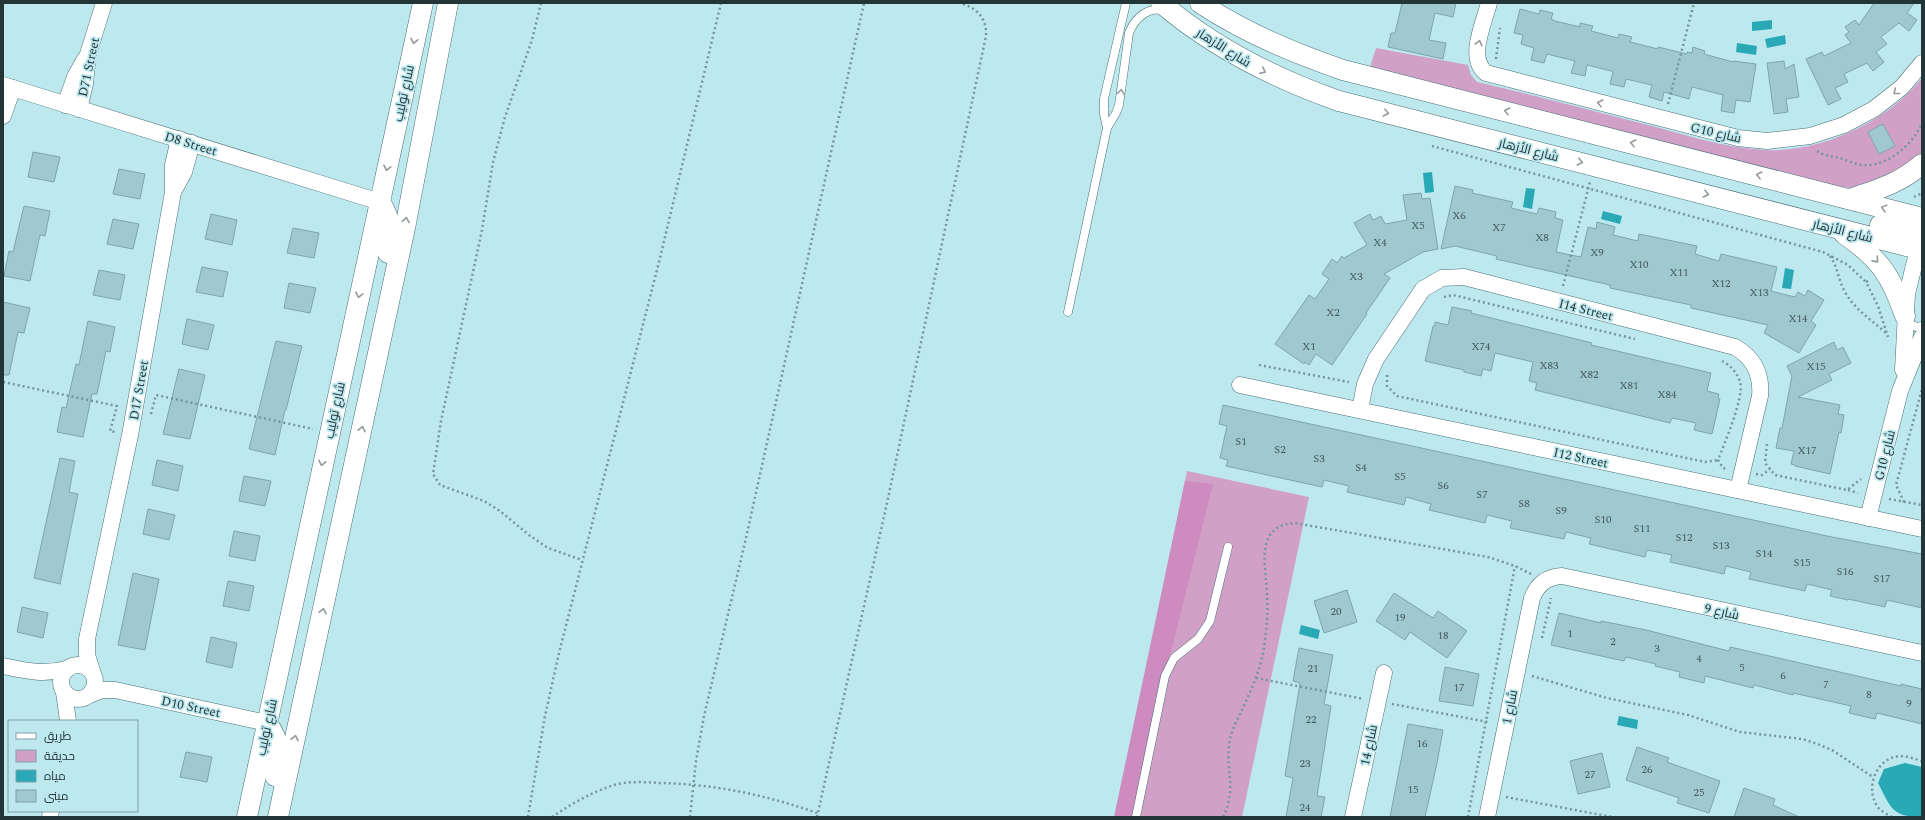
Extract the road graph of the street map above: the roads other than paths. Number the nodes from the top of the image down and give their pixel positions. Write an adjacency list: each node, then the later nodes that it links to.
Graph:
1 (104, 3): 12 (street, D71 Street)
2 (423, 3): 18 (street, شارع توليب, one-way to 18)
3 (448, 3): 25 (street, شارع توليب, one-way to 3)
4 (1126, 3): 8 (lane)
5 (1200, 3): 17 (street, شارع الأزهار, one-way to 5)
6 (1489, 3): 10 (street, G10 شارع, one-way to 6)
7 (1166, 7): 9 (lane); 19 (street, شارع الأزهار, one-way to 19)
8 (1120, 30): 9 (lane); 14 (lane)
9 (1129, 33): 14 (lane, one-way to 9)
10 (1922, 63)
11 (8, 87): 12 (street, D8 Street); 13 (street)
12 (72, 107): 15 (street, D8 Street)
13 (3, 116)
14 (1107, 128): 23 (lane)
15 (186, 141): 18 (street, D8 Street); 36 (street, D17 Street)
16 (1922, 164): 17 (street)
17 (1850, 199): 20 (street, شارع الأزهار, one-way to 17)
18 (380, 202): 25 (street); 48 (street, شارع توليب, one-way to 48)
19 (1743, 204): 21 (street, شارع الأزهار); 22 (street)
20 (1922, 218)
21 (1834, 227): 22 (street, شارع الأزهار); 24 (street, one-way to 24)
22 (1921, 242): 24 (street, G10 شارع)
23 (1068, 312)
24 (1905, 319): 26 (lane); 29 (street, G10 شارع)
25 (385, 321): 51 (street, شارع توليب, one-way to 25)
26 (1922, 326)
27 (1922, 337): 29 (street, G10 شارع)
28 (1240, 385): 30 (street, I12 Street)
29 (1900, 392): 32 (street, G10 شارع)
30 (1360, 410): 31 (street, I12 Street); 31 (street, I14 Street)
31 (1738, 490): 32 (street, I12 Street)
32 (1868, 518): 33 (street, I12 Street)
33 (1922, 529)
34 (1228, 547): 52 (lane)
35 (1543, 582): 37 (street, شارع 9); 54 (street, شارع 1)
36 (87, 639): 39 (street, D17 Street); 40 (street, D17 Street)
37 (1922, 653)
38 (3, 666): 41 (street)
39 (68, 667): 40 (street); 41 (street); 43 (street)
40 (93, 672): 44 (street, D10 Street); 45 (street)
41 (35, 673): 43 (street)
42 (1384, 673): 53 (street, شارع 14)
43 (63, 690): 45 (street); 46 (street)
44 (114, 690): 45 (street, D10 Street); 48 (street, D10 Street)
45 (87, 696): 47 (street)
46 (69, 720)
47 (70, 720)
48 (267, 723): 49 (street, شارع توليب); 50 (street)
49 (247, 817)
50 (266, 817)
51 (278, 817)
52 (1136, 817)
53 (1353, 817)
54 (1488, 817)

